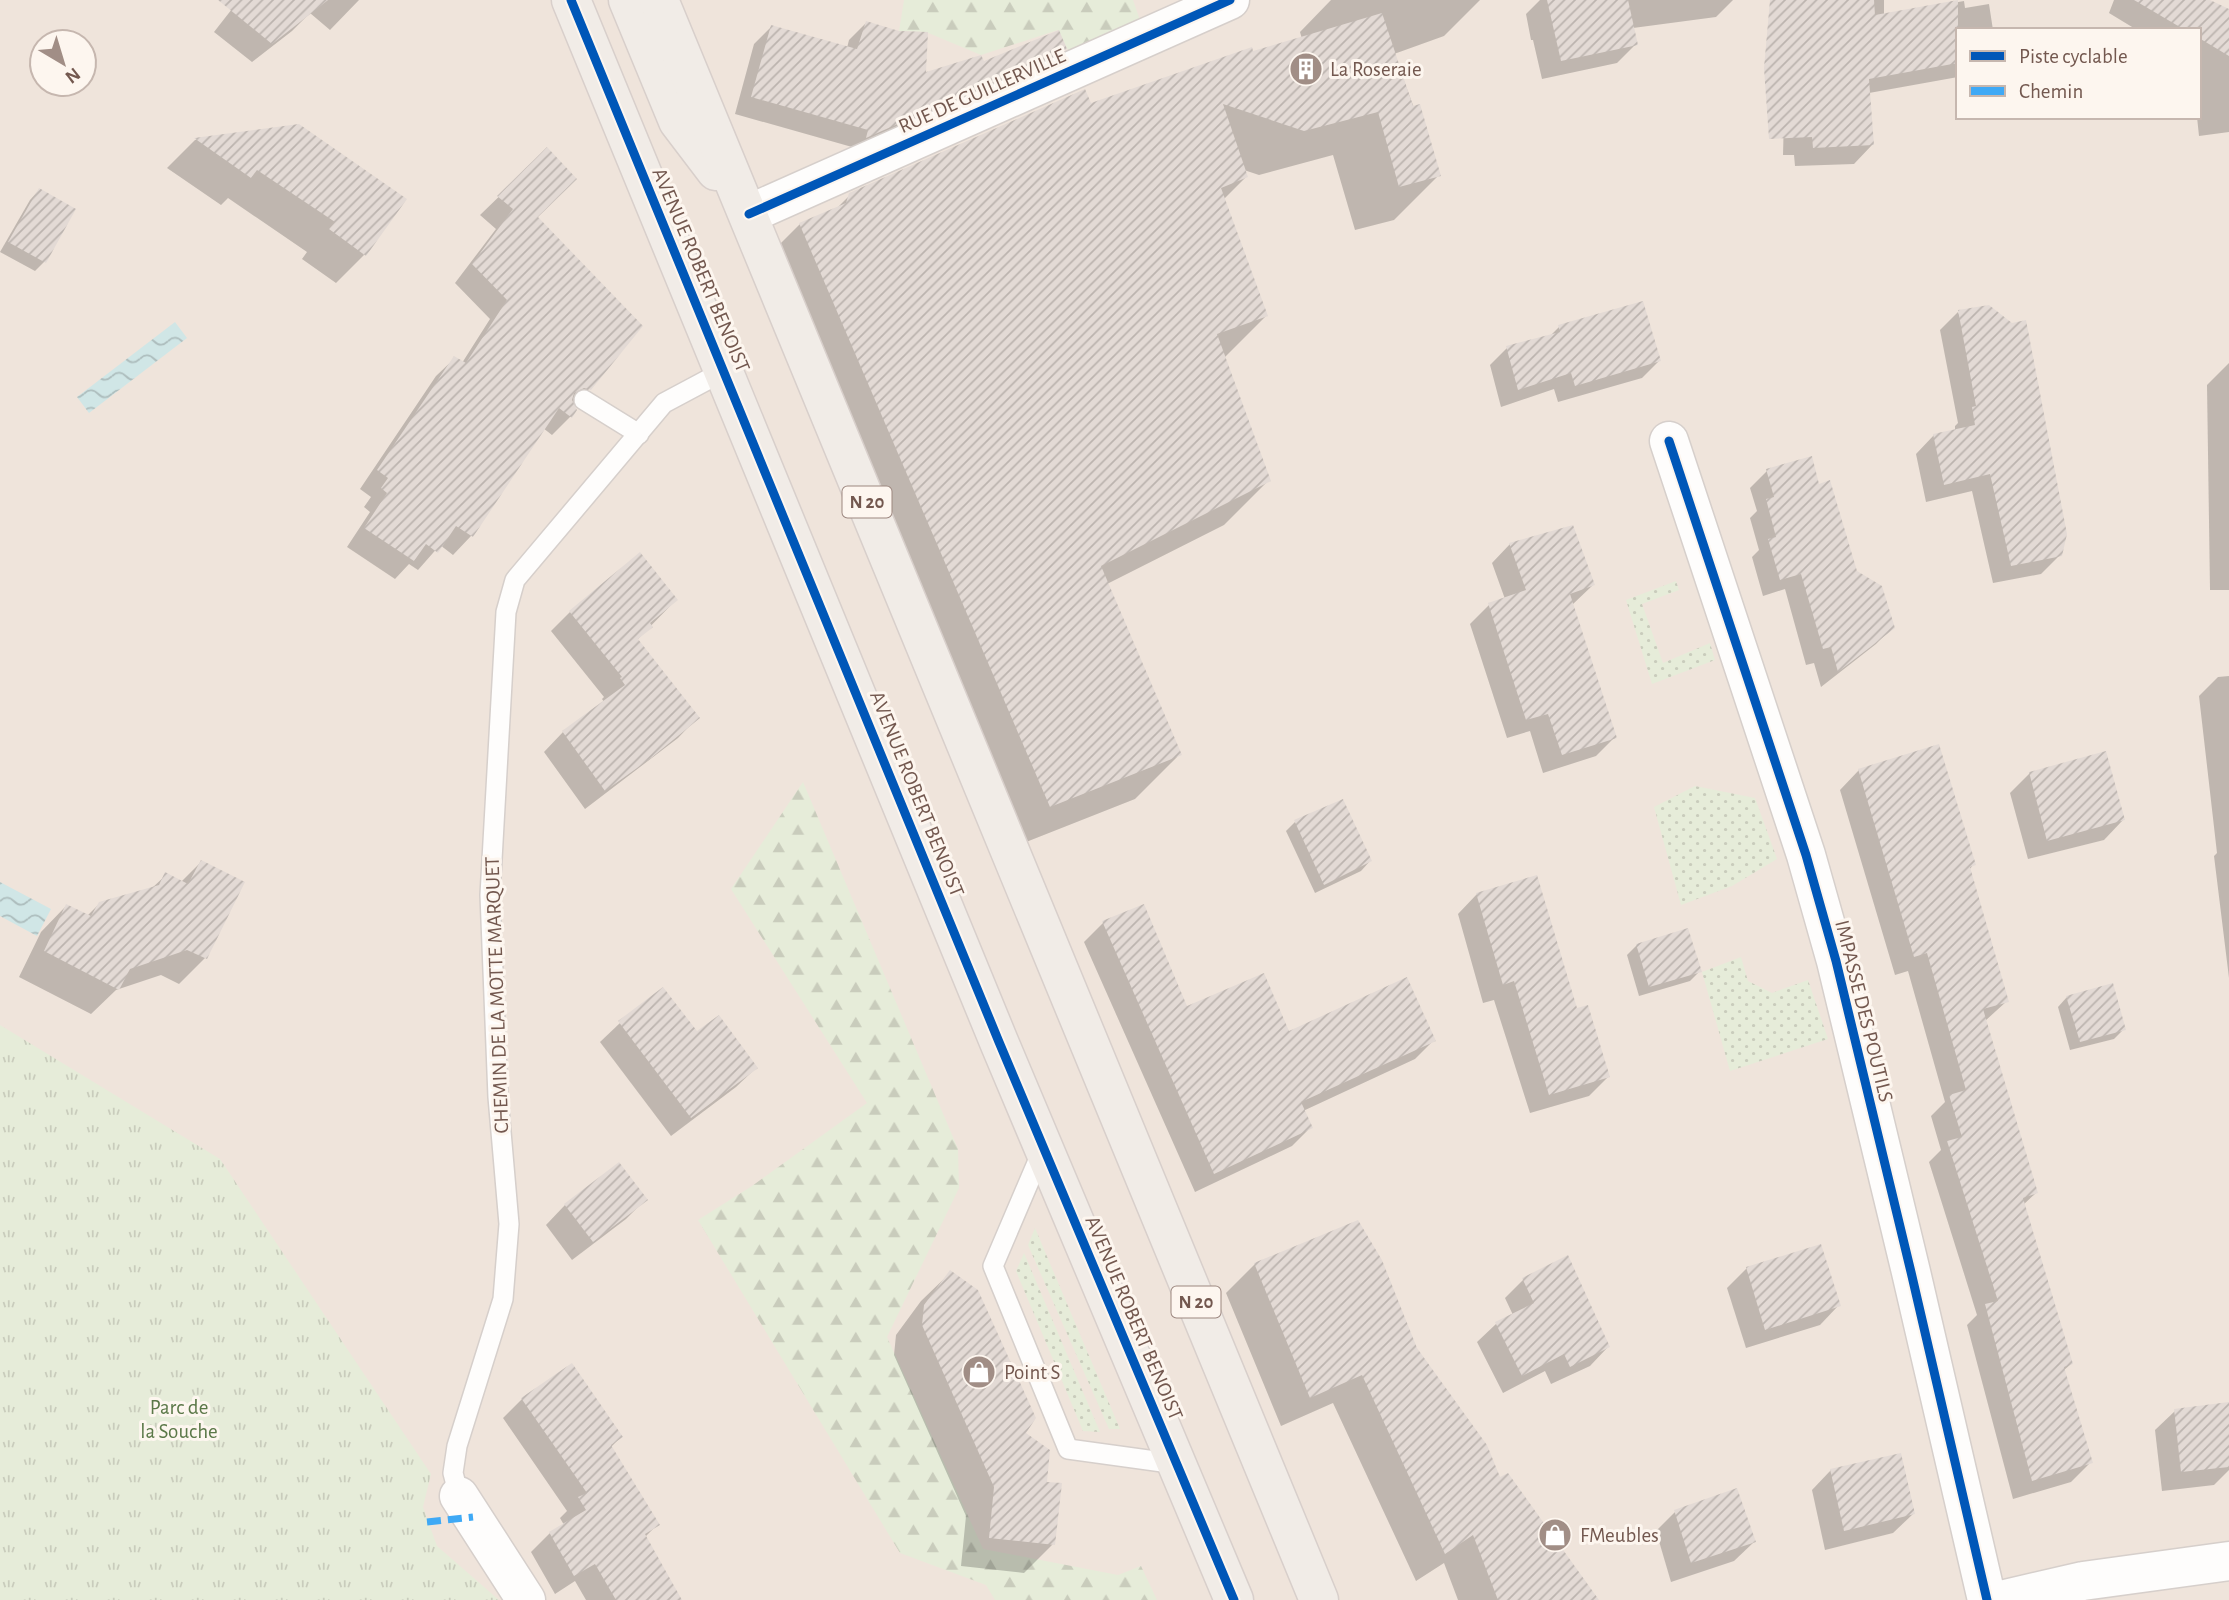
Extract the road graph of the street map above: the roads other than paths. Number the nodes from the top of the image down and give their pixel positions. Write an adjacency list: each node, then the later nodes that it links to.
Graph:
1 (540, 0): 6 (main road)
2 (571, 0): 6 (main road, AVENUE ROBERT BENOIST)
3 (628, 0): 7 (main road)
4 (659, 0): 7 (main road, N 20)
5 (1230, 0): 7 (street, RUE DE GUILLERVILLE)
6 (600, 69): 8 (main road, AVENUE ROBERT BENOIST)
7 (749, 214): 18 (main road, N 20)
8 (724, 371): 10 (lane, CHEMIN DE LA MOTTE MARQUET); 12 (main road, AVENUE ROBERT BENOIST)
9 (584, 400): 10 (lane)
10 (639, 434): 14 (lane, CHEMIN DE LA MOTTE MARQUET)
11 (1669, 441): 19 (street, IMPASSE DES POUTILS)
12 (1044, 1148): 13 (main road, AVENUE ROBERT BENOIST); 13 (lane)
13 (1177, 1464): 17 (main road, AVENUE ROBERT BENOIST)
14 (459, 1496): 16 (street, CHEMIN DE LA MOTTE MARQUET)
15 (2229, 1561): 20 (street)
16 (526, 1600)
17 (1234, 1600)
18 (1319, 1600)
19 (1987, 1600)
20 (2001, 1600)

